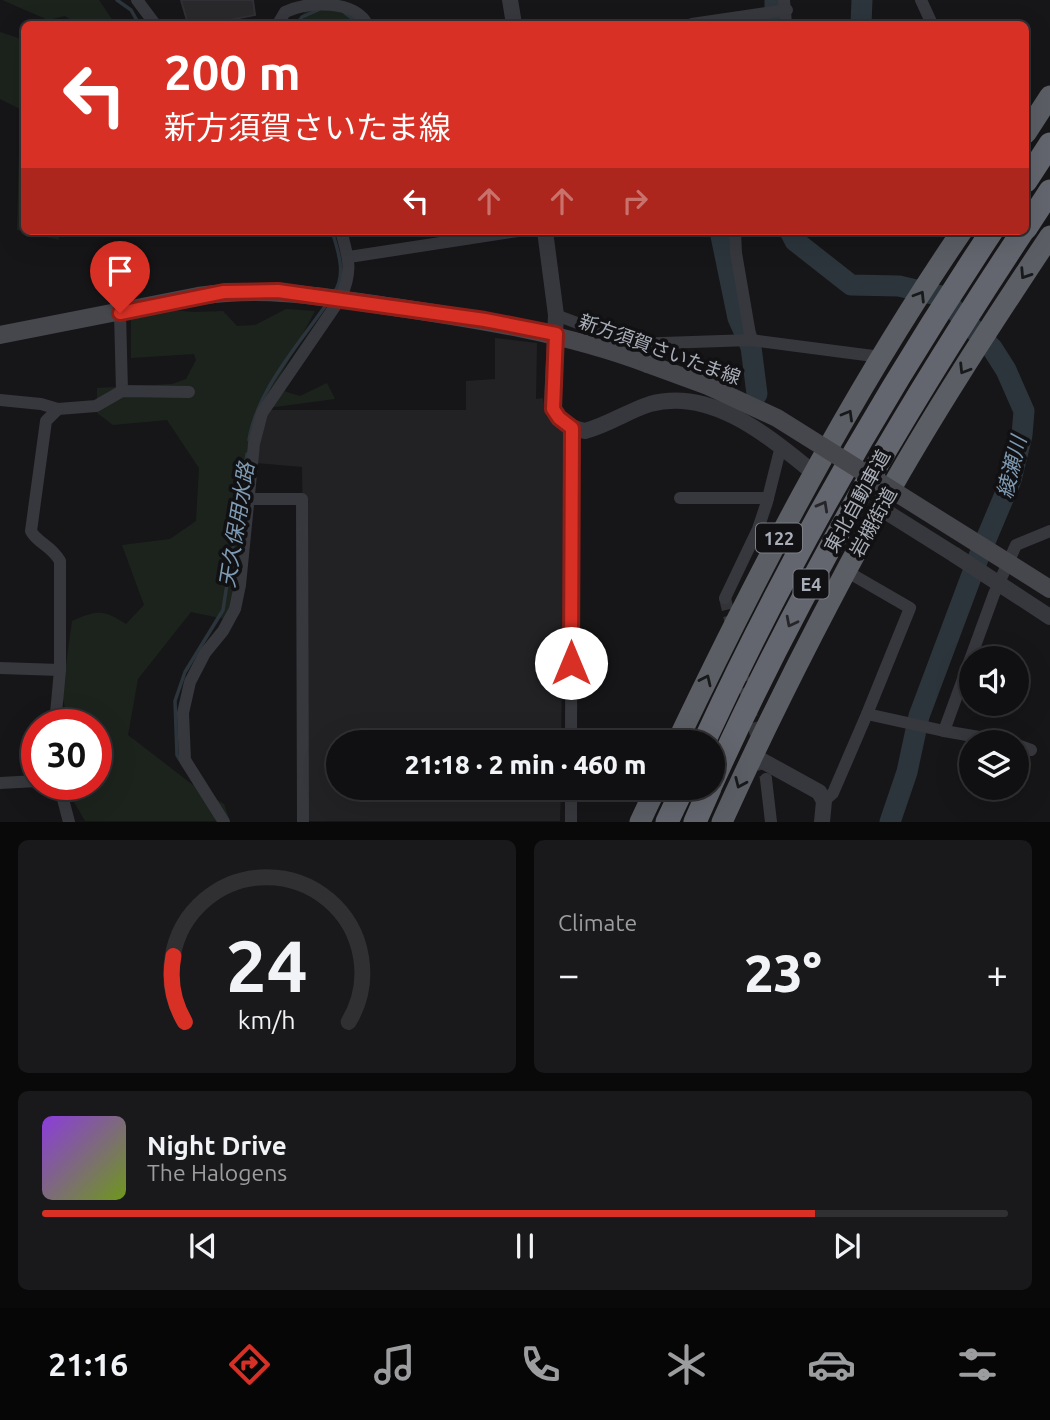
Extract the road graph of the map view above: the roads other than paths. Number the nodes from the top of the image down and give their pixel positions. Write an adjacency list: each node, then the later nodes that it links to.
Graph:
1 (137, 0): 7 (street)
2 (292, 0): 6 (street)
3 (510, 0): 10 (street)
4 (921, 0): 12 (street)
5 (780, 8): 11 (street)
6 (285, 12): 8 (street); 9 (street)
7 (153, 21)
8 (280, 21)
9 (365, 21)
10 (514, 21)
11 (708, 21)
12 (931, 21)
13 (1050, 96): 14 (highway)
14 (1029, 128)
15 (1050, 144): 16 (highway)
16 (1029, 176)
17 (1050, 191): 18 (highway, 東北自動車道 / E4)
18 (1029, 222)
19 (342, 235): 27 (street)
20 (492, 235): 27 (street)
21 (546, 235): 30 (street)
22 (735, 235): 33 (street)
23 (959, 235): 34 (highway, 122, one-way to 23)
24 (989, 235): 57 (highway, 東北自動車道 / E4, one-way to 24)
25 (1020, 235): 61 (highway, 東北自動車道 / E4, one-way to 61)
26 (1050, 236): 45 (highway, 岩槻街道, one-way to 45)
27 (349, 257): 28 (street)
28 (340, 299): 29 (main road, 新方須賀さいたま線); 31 (main road, 新方須賀さいたま線); 44 (street)
29 (120, 313): 32 (main road, 新方須賀さいたま線); 35 (street)
30 (556, 315): 31 (street); 33 (street)
31 (556, 334): 39 (street); 48 (main road, 新方須賀さいたま線, bridge)
32 (0, 335)
33 (751, 340): 34 (street)
34 (887, 349): 41 (highway, 122, one-way to 34)
35 (122, 391): 36 (street); 38 (street)
36 (190, 392)
37 (0, 400): 38 (street)
38 (58, 409): 52 (street)
39 (572, 428): 40 (street); 55 (street)
40 (781, 446): 41 (street); 43 (street)
41 (814, 472): 56 (highway, 122, one-way to 41)
42 (680, 498): 43 (street)
43 (768, 498): 49 (street)
44 (247, 499): 72 (street); 73 (street)
45 (880, 508): 47 (highway, 岩槻街道); 50 (street, bridge)
46 (1050, 531): 58 (street)
47 (846, 571): 54 (street); 60 (highway, 岩槻街道)
48 (1050, 589)
49 (725, 598)
50 (1050, 617)
51 (0, 668): 52 (street)
52 (60, 670): 53 (street)
53 (56, 709)
54 (867, 713): 58 (street); 70 (street)
55 (571, 730)
56 (683, 730)
57 (710, 730)
58 (944, 731): 59 (street)
59 (959, 734)
60 (752, 755): 70 (street); 78 (highway, 岩槻街道, one-way to 78)
61 (725, 757)
62 (766, 779): 79 (street)
63 (21, 782): 64 (street)
64 (0, 783)
65 (63, 800): 71 (street)
66 (571, 800): 74 (street)
67 (650, 800): 75 (highway)
68 (677, 800): 76 (highway)
69 (704, 800): 77 (highway, 東北自動車道 / E4)
70 (824, 802): 80 (street)
71 (69, 821)
72 (225, 821)
73 (303, 821)
74 (571, 821)
75 (640, 821)
76 (667, 821)
77 (695, 821)
78 (722, 821)
79 (771, 821)
80 (822, 821)

